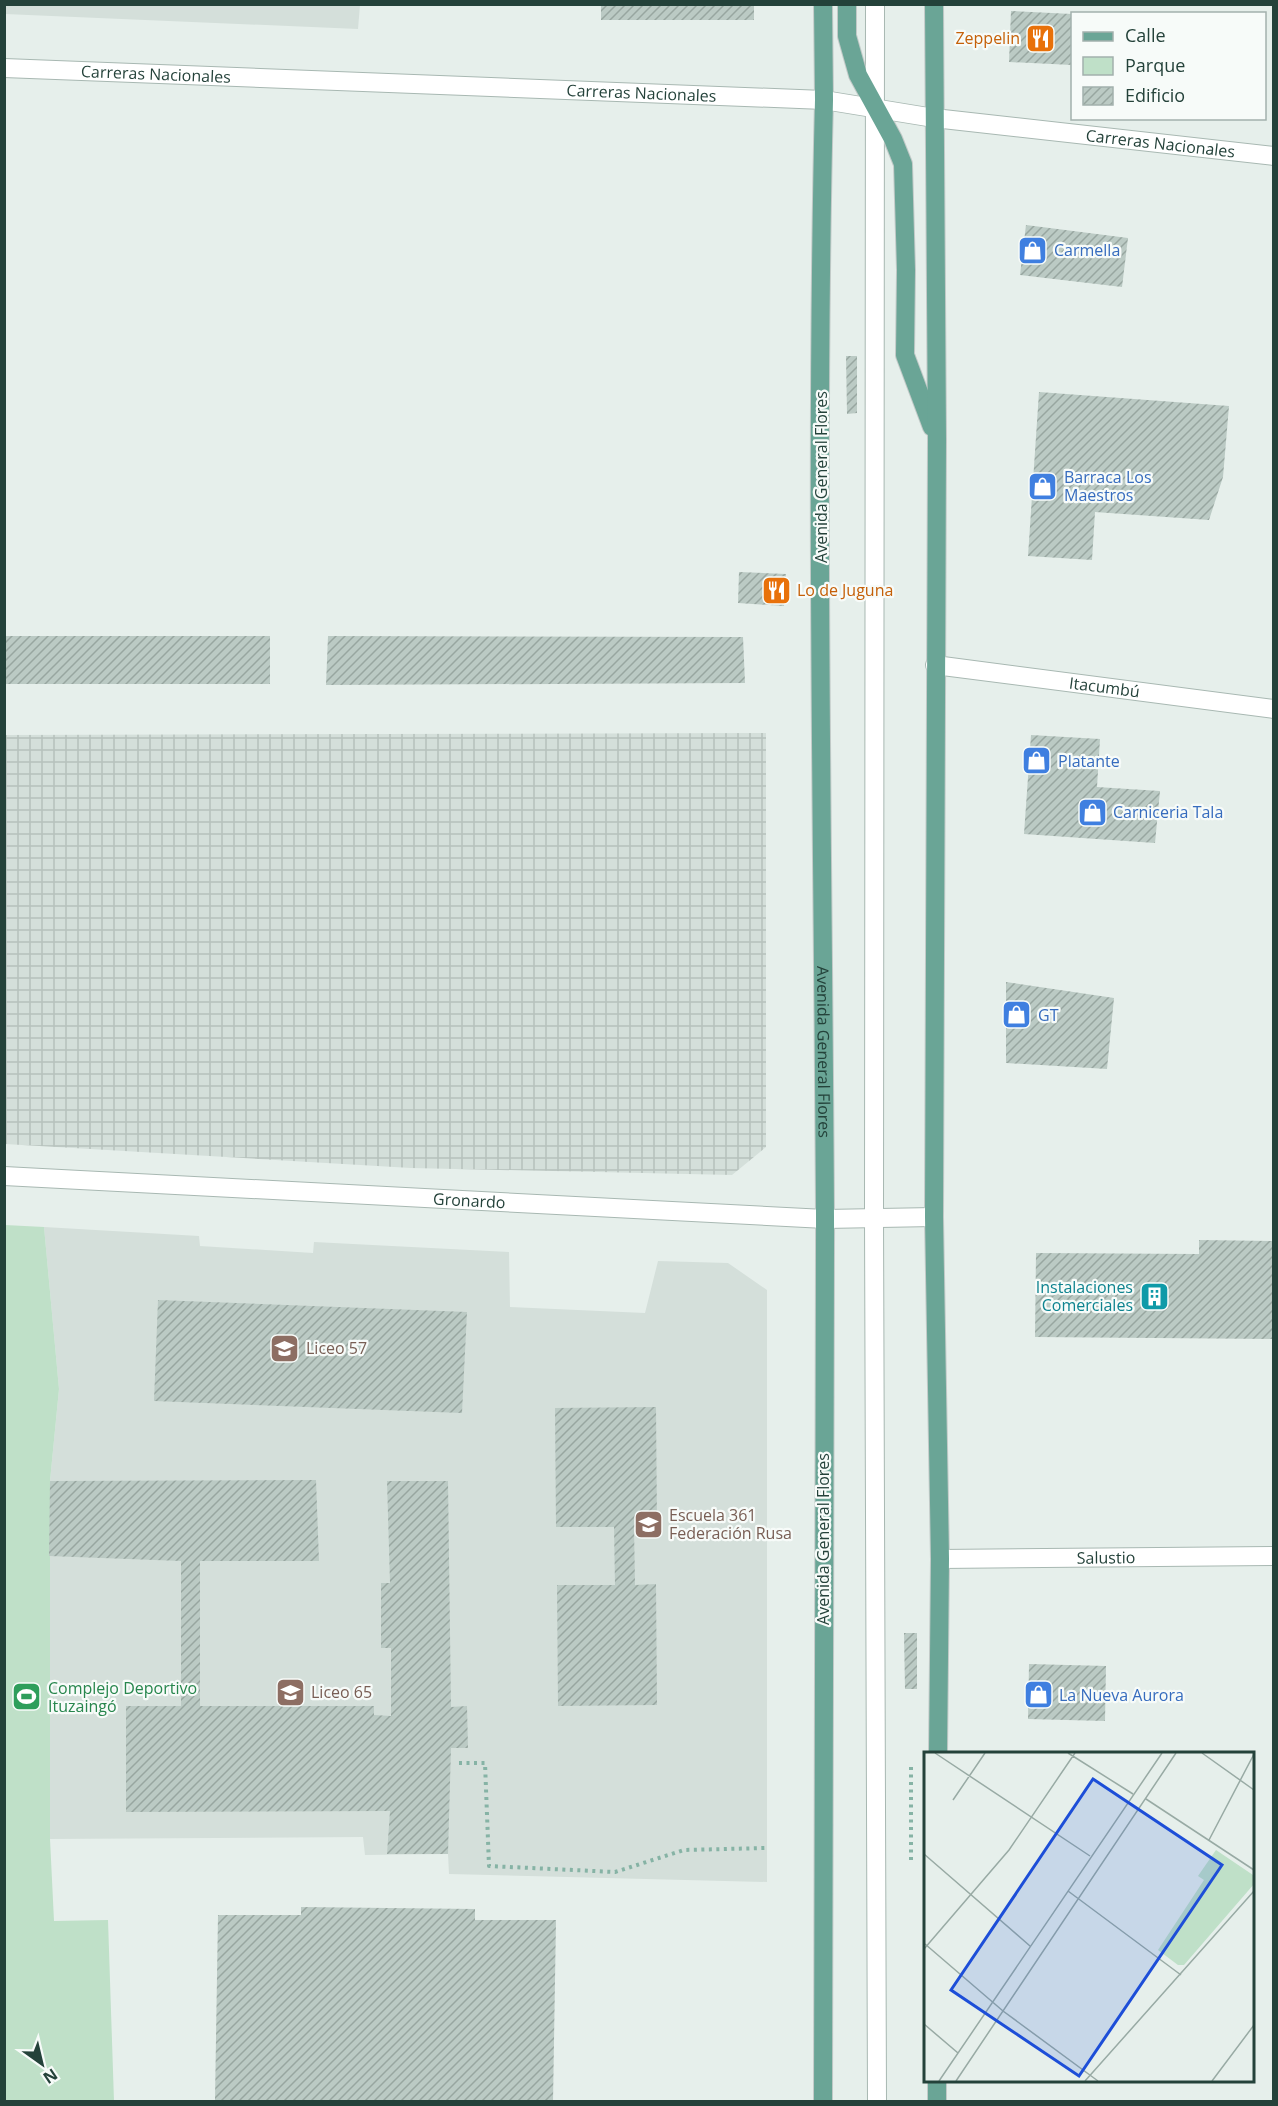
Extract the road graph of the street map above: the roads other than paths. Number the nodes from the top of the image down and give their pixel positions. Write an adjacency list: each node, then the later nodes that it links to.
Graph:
1 (822, 4): 6 (main road, Avenida General Flores)
2 (847, 4): 7 (main road)
3 (875, 4): 7 (street)
4 (934, 4): 8 (main road)
5 (4, 68): 6 (street, Carreras Nacionales)
6 (824, 100): 7 (street, Carreras Nacionales); 16 (main road, Avenida General Flores)
7 (875, 108): 8 (street, Carreras Nacionales); 10 (main road); 15 (street)
8 (934, 118): 9 (street, Carreras Nacionales); 10 (main road)
9 (1274, 156)
10 (937, 440): 11 (main road)
11 (935, 665): 12 (street, Itacumbú); 14 (main road)
12 (1274, 709)
13 (4, 1176): 16 (street, Gronardo)
14 (934, 1217): 15 (street, Gronardo); 18 (main road)
15 (874, 1218): 16 (street, Gronardo); 22 (street)
16 (825, 1219): 21 (main road, Avenida General Flores)
17 (1274, 1556): 18 (street, Salustio)
18 (940, 1559): 19 (main road)
19 (938, 1752)
20 (937, 2082): 23 (main road)
21 (822, 2102)
22 (877, 2102)
23 (937, 2102)

